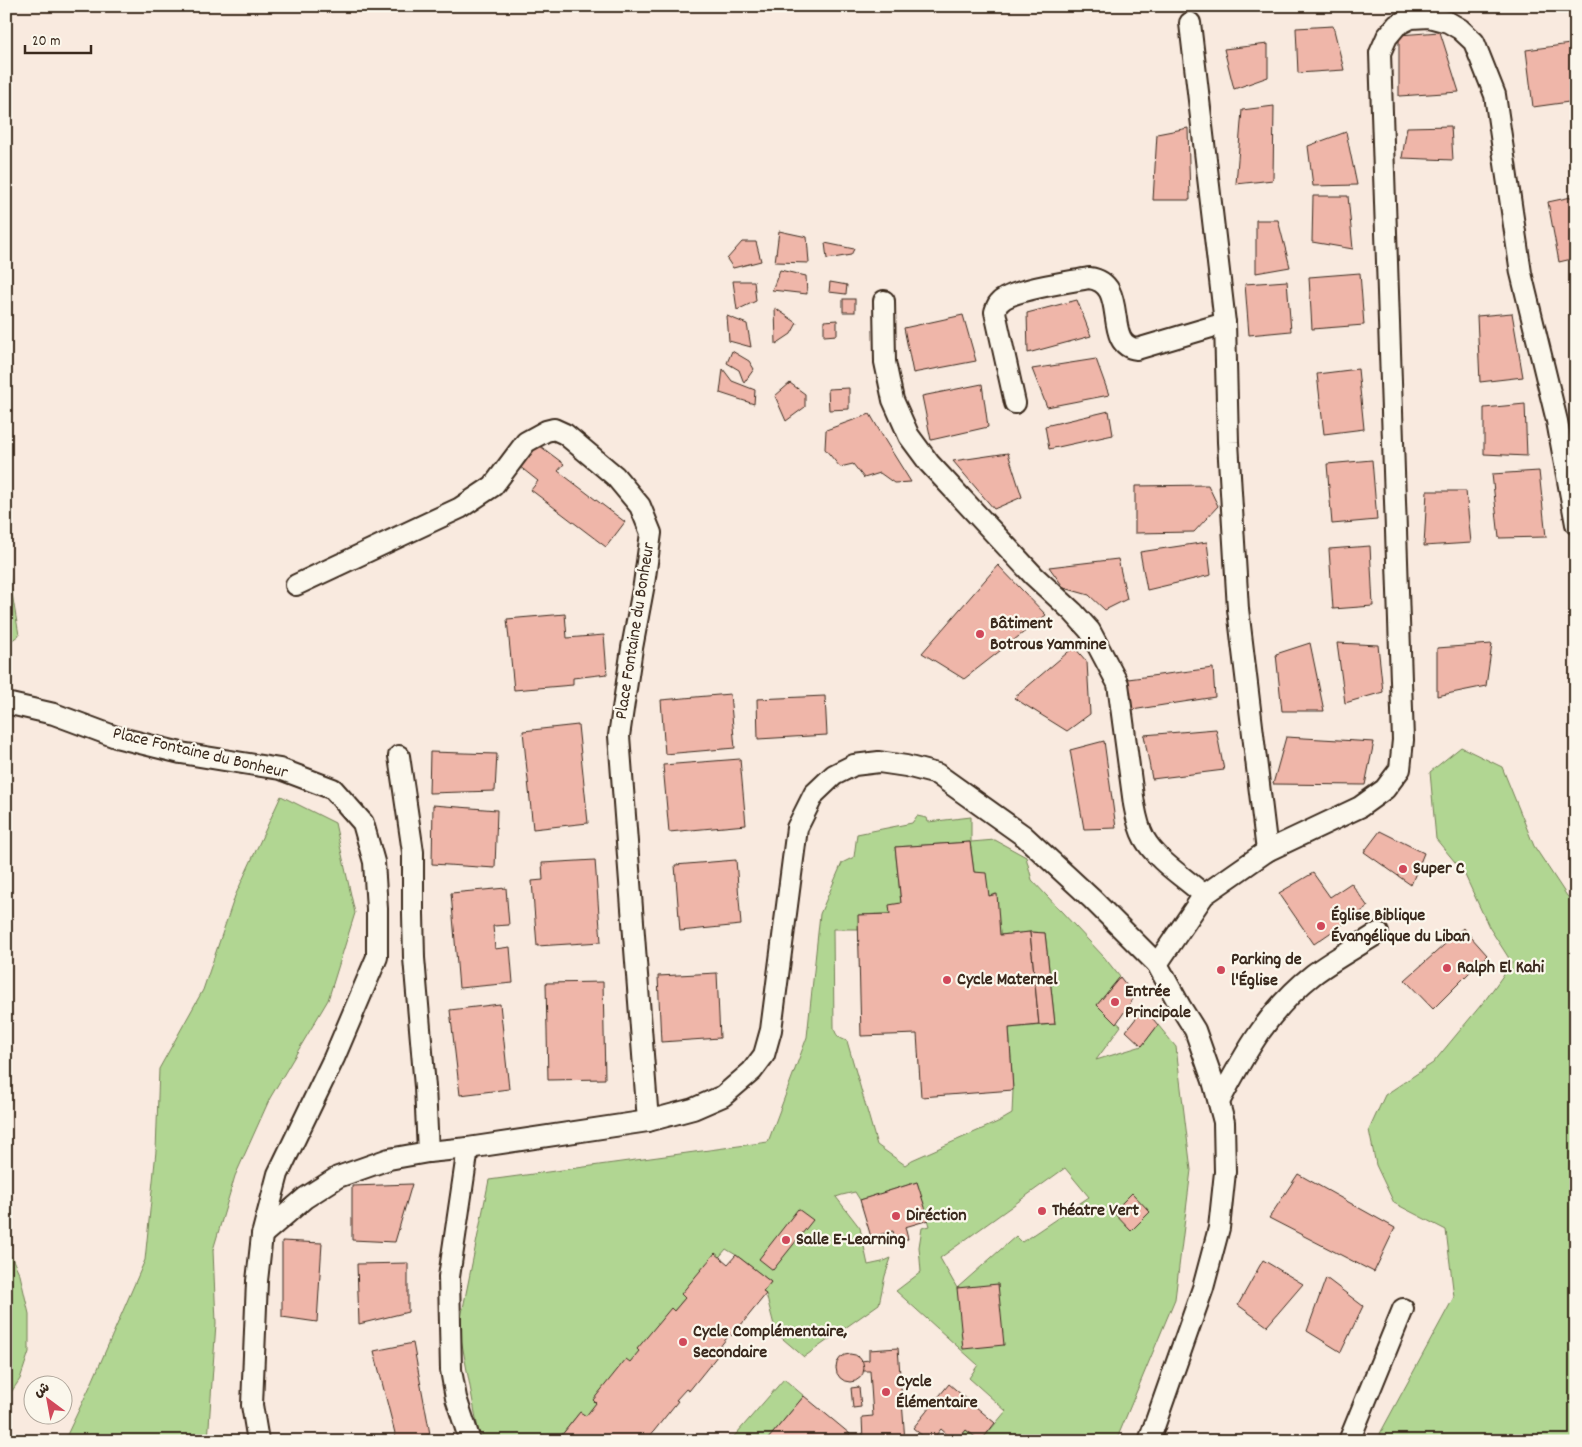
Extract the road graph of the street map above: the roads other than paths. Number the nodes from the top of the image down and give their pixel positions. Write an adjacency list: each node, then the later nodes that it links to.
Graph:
1 (1190, 22): 3 (street)
2 (884, 301): 10 (street)
3 (1225, 323): 4 (street); 9 (street)
4 (1015, 403)
5 (1576, 524): 9 (street)
6 (296, 585): 14 (street, Place Fontaine du Bonheur)
7 (6, 703): 17 (street, Place Fontaine du Bonheur)
8 (399, 756): 16 (street)
9 (1267, 851): 10 (street)
10 (1204, 894): 12 (street)
11 (1378, 933): 13 (street)
12 (1157, 964): 13 (street); 14 (street)
13 (1219, 1102): 21 (street)
14 (648, 1121): 15 (street)
15 (468, 1148): 16 (street); 20 (street)
16 (428, 1152): 17 (street)
17 (262, 1235): 19 (street, Place Fontaine du Bonheur)
18 (1403, 1309): 22 (street)
19 (258, 1441)
20 (470, 1441)
21 (1148, 1441)
22 (1349, 1441)

